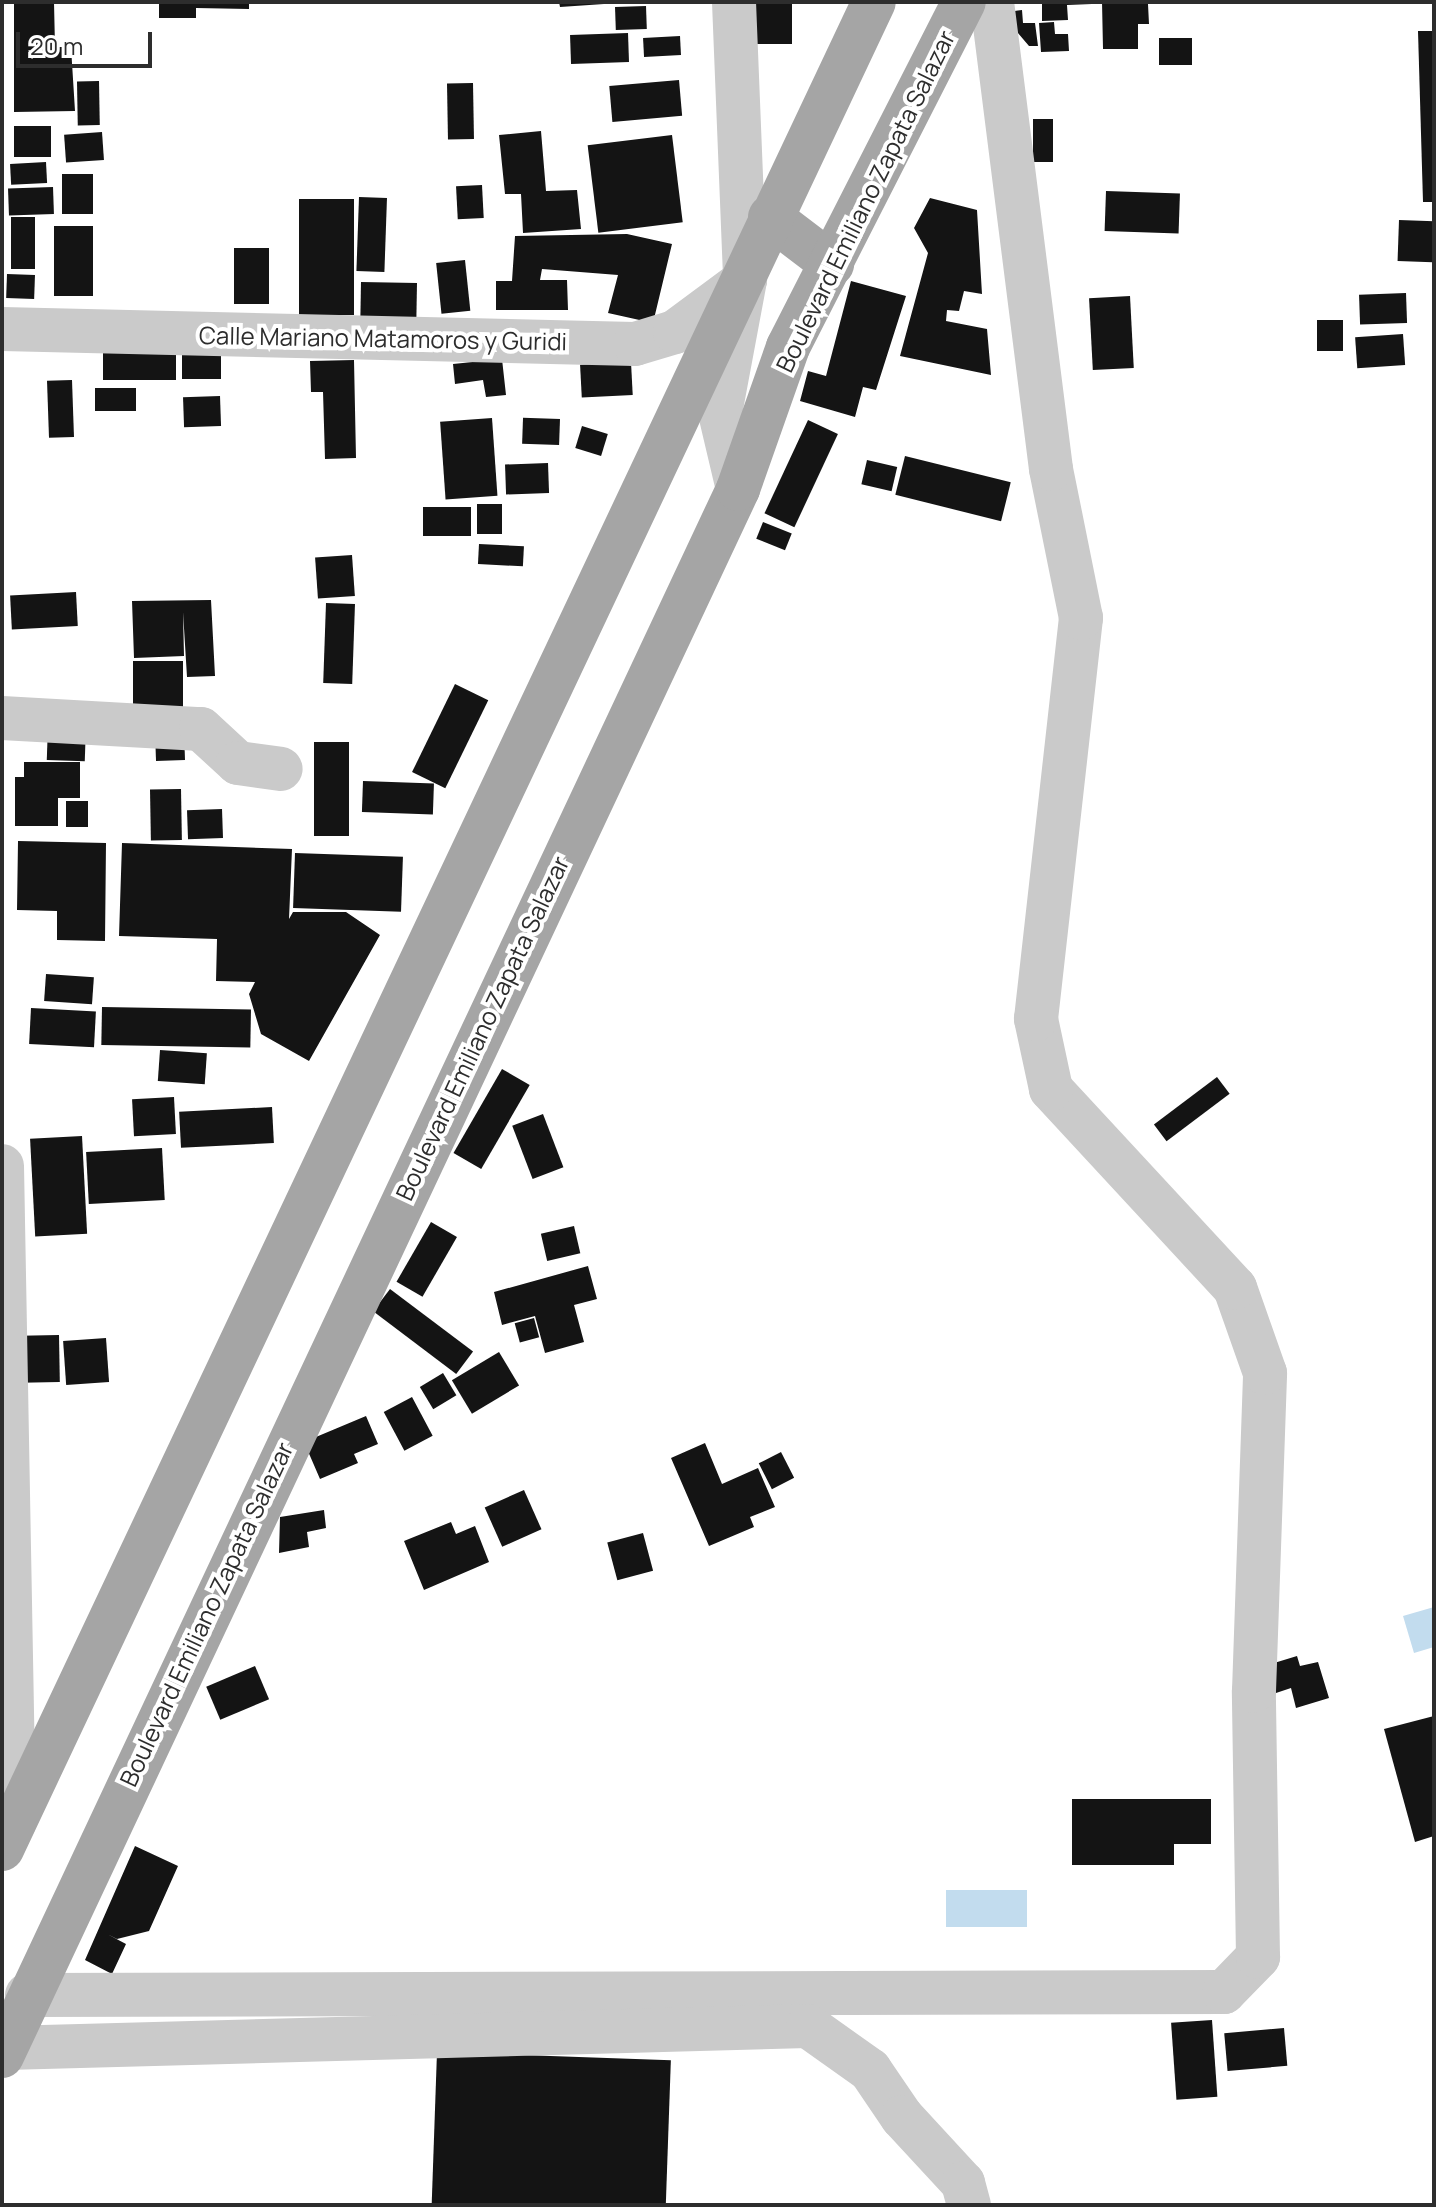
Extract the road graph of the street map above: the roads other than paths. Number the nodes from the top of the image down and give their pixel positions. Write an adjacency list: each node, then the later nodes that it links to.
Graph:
1 (734, 2): 7 (street)
2 (874, 2): 5 (main road)
3 (964, 2): 6 (main road, Boulevard Emiliano Zapata Salazar)
4 (992, 2): 15 (street)
5 (770, 217): 6 (main road); 7 (main road)
6 (832, 264): 9 (main road, Boulevard Emiliano Zapata Salazar)
7 (745, 280): 8 (street, Calle Mariano Matamoros y Guridi); 9 (street); 14 (main road)
8 (2, 329)
9 (738, 489): 15 (main road, Boulevard Emiliano Zapata Salazar)
10 (2, 718): 11 (street)
11 (281, 769)
12 (2, 1166): 13 (street)
13 (3, 1360): 14 (street)
14 (8, 1836)
15 (27, 1995): 16 (main road, Boulevard Emiliano Zapata Salazar)
16 (4, 2052): 17 (street)
17 (969, 2205)

